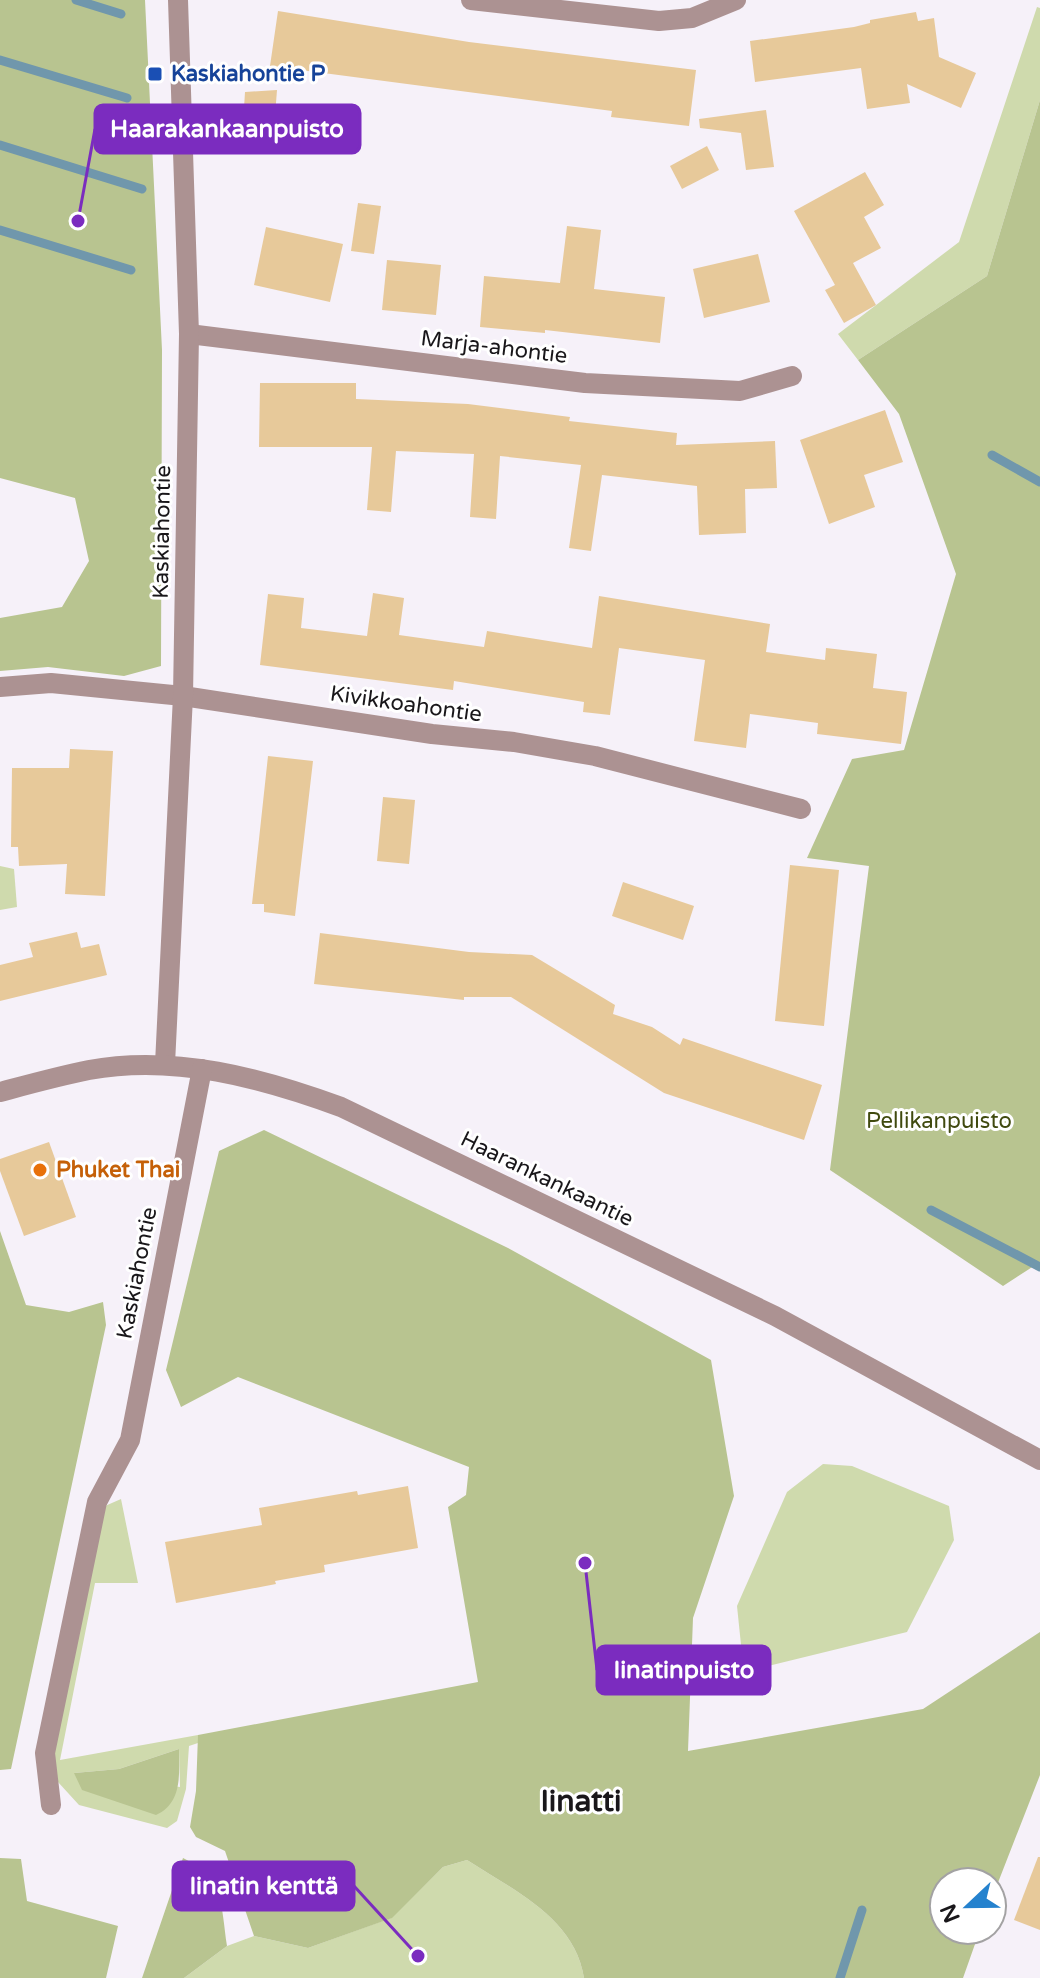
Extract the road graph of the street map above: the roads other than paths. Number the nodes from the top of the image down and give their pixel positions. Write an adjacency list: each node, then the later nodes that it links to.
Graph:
1 (178, 0): 4 (street, Kaskiahontie)
2 (471, 0): 3 (street)
3 (736, 0)
4 (189, 334): 5 (street, Marja-ahontie); 7 (street, Kaskiahontie)
5 (792, 376)
6 (0, 687): 7 (street, Kivikkoahontie)
7 (183, 696): 8 (street, Kivikkoahontie); 9 (street, Kaskiahontie)
8 (801, 809)
9 (165, 1064): 10 (street, Haarankankaantie); 11 (street, Haarankankaantie)
10 (202, 1069): 12 (street, Haarankankaantie); 13 (street, Kaskiahontie)
11 (0, 1092)
12 (1040, 1460)
13 (51, 1805)

